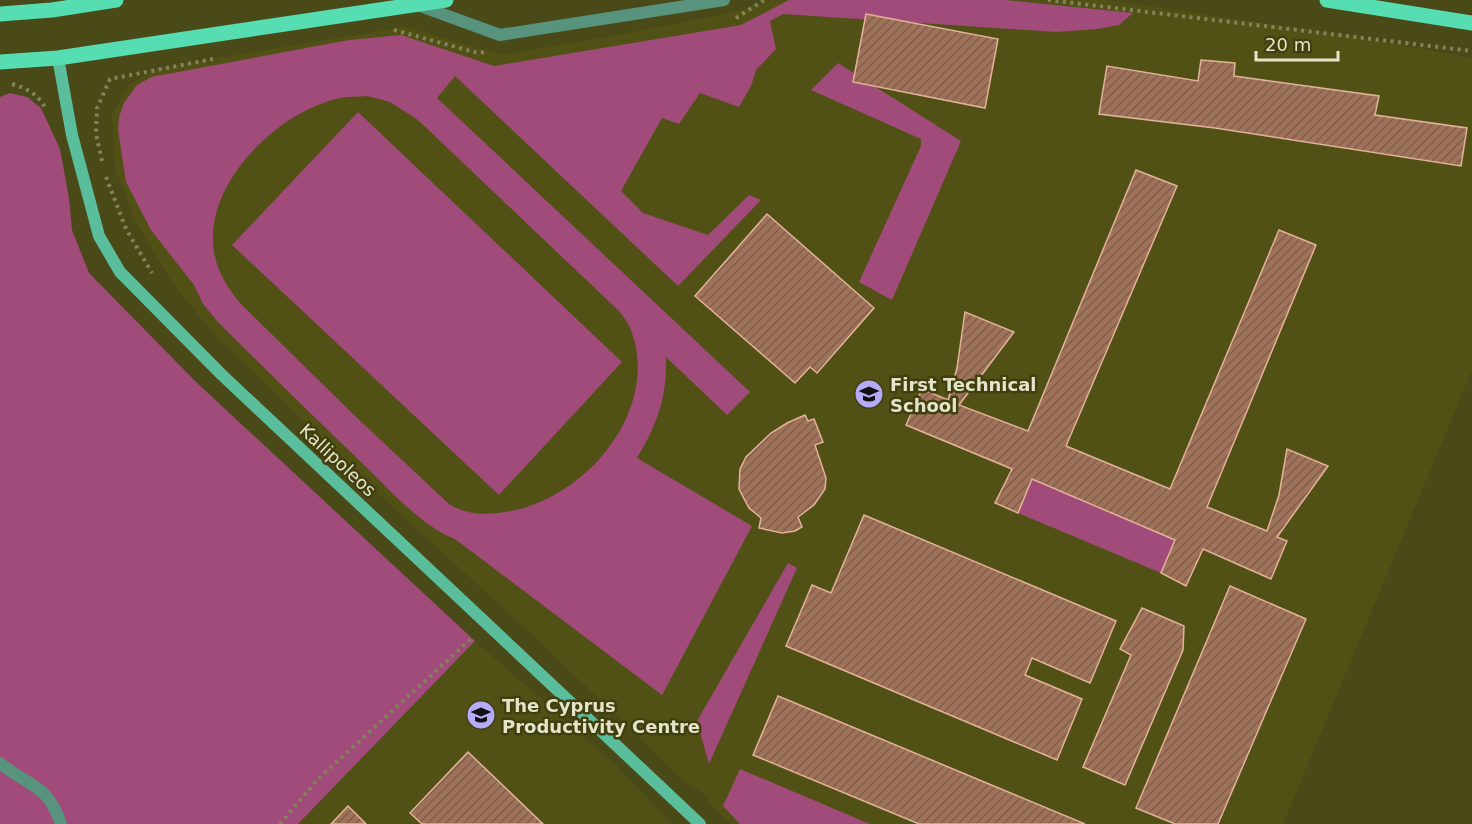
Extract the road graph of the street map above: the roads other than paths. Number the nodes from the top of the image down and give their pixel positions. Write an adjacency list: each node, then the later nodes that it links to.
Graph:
1 (116, 0): 6 (main road)
2 (446, 0): 5 (main road)
3 (724, 0): 5 (lane)
4 (1327, 0): 7 (main road)
5 (415, 4): 8 (main road)
6 (0, 14)
7 (1472, 23)
8 (58, 58): 9 (main road); 12 (main road, Kallipoleos)
9 (0, 62)
10 (0, 763): 11 (lane)
11 (61, 824)
12 (700, 824)

